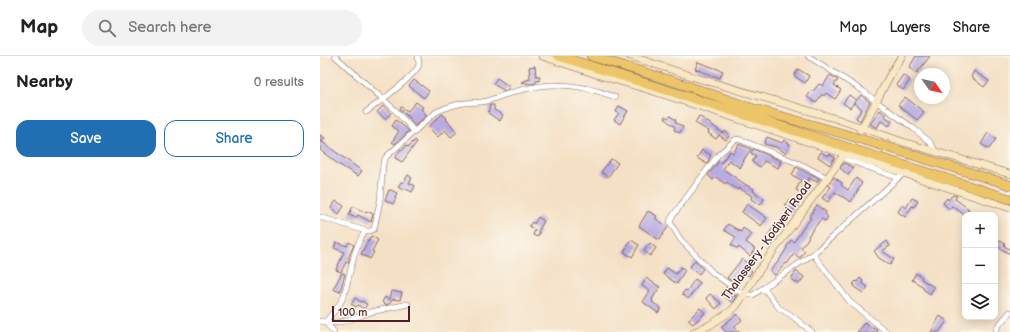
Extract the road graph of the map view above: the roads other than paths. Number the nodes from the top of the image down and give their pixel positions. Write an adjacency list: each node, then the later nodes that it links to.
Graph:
1 (335, 56): 10 (street)
2 (418, 56): 10 (street)
3 (542, 56): 16 (street)
4 (559, 56): 22 (highway)
5 (591, 56): 21 (highway)
6 (630, 56): 13 (street)
7 (808, 56): 11 (street)
8 (902, 56): 11 (street)
9 (615, 97): 14 (street)
10 (383, 99): 12 (street); 14 (street)
11 (877, 102): 13 (street); 15 (street)
12 (366, 112)
13 (861, 129): 15 (street)
14 (414, 132): 25 (street)
15 (936, 152): 18 (street)
16 (845, 154): 17 (street); 19 (street, Thalassery - Kodiyeri Road); 20 (street)
17 (904, 173): 20 (street); 23 (street)
18 (1009, 173)
19 (826, 178): 28 (street, Thalassery - Kodiyeri Road); 28 (street)
20 (898, 178): 26 (street)
21 (1010, 185)
22 (1010, 199)
23 (1010, 208)
24 (320, 217): 25 (street)
25 (366, 231): 31 (street)
26 (813, 254): 27 (street); 35 (street)
27 (764, 288): 28 (street); 34 (street)
28 (744, 294): 33 (street, Thalassery - Kodiyeri Road)
29 (408, 304): 31 (street)
30 (1009, 315): 36 (street)
31 (322, 322): 32 (street)
32 (334, 332)
33 (694, 332)
34 (812, 332)
35 (887, 332)
36 (996, 332)

